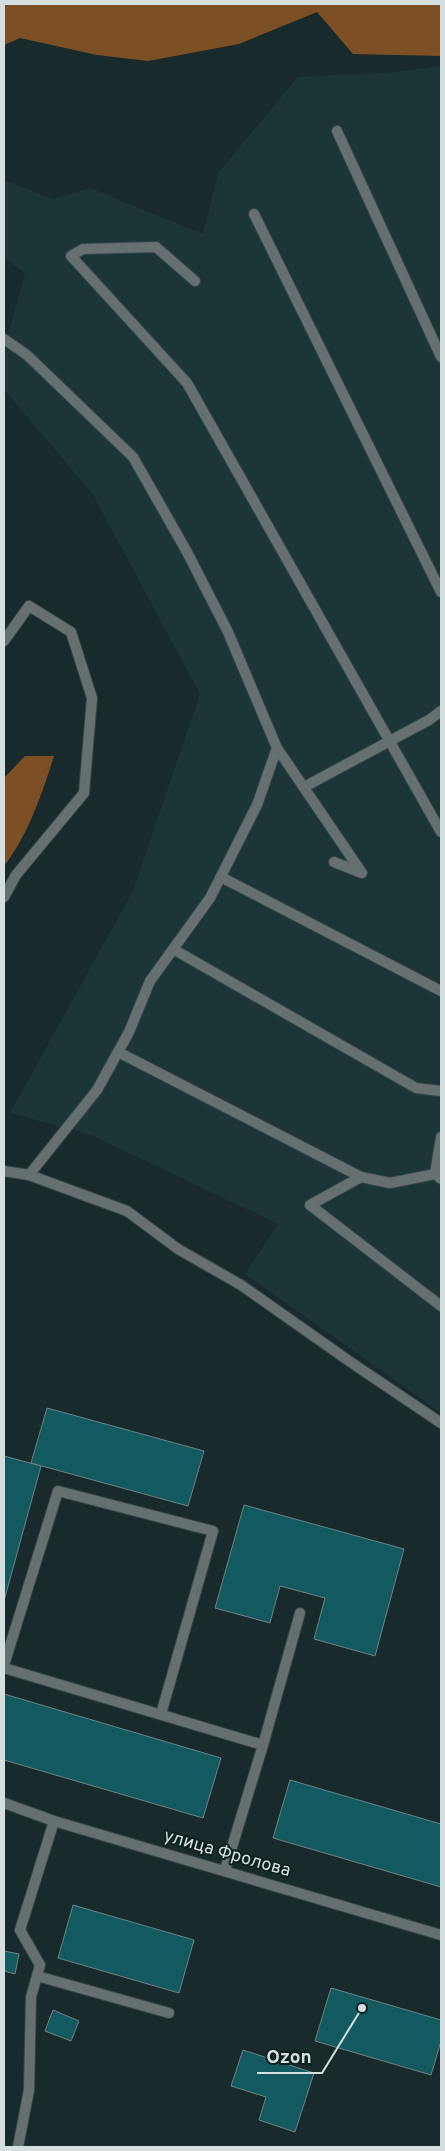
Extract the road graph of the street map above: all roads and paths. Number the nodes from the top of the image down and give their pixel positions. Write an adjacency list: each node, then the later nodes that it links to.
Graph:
1 (337, 131): 5 (street)
2 (254, 214): 6 (street)
3 (195, 281): 9 (street)
4 (4, 339): 10 (street)
5 (441, 357)
6 (441, 592)
7 (4, 641): 15 (street)
8 (441, 711): 9 (street)
9 (389, 742): 11 (street); 12 (street)
10 (277, 748): 11 (street); 14 (street)
11 (304, 787): 13 (street)
12 (441, 832)
13 (334, 862)
14 (220, 877): 16 (street); 17 (street)
15 (4, 898)
16 (174, 949): 18 (street); 19 (street)
17 (441, 991)
18 (118, 1052): 22 (street); 23 (street)
19 (441, 1091)
20 (441, 1137): 24 (street)
21 (4, 1171): 22 (street)
22 (29, 1175): 26 (street)
23 (361, 1177): 24 (street); 25 (street)
24 (438, 1177)
25 (441, 1306)
26 (441, 1423)
27 (300, 1613): 30 (street)
28 (4, 1666): 29 (street); 29 (street)
29 (161, 1714): 30 (street)
30 (263, 1745): 33 (street)
31 (4, 1803): 32 (street, улица Фролова)
32 (54, 1821): 33 (street, улица Фролова); 35 (street)
33 (225, 1870): 34 (street, улица Фролова)
34 (441, 1935)
35 (37, 1976): 36 (street); 37 (street)
36 (169, 2013)
37 (18, 2147)

